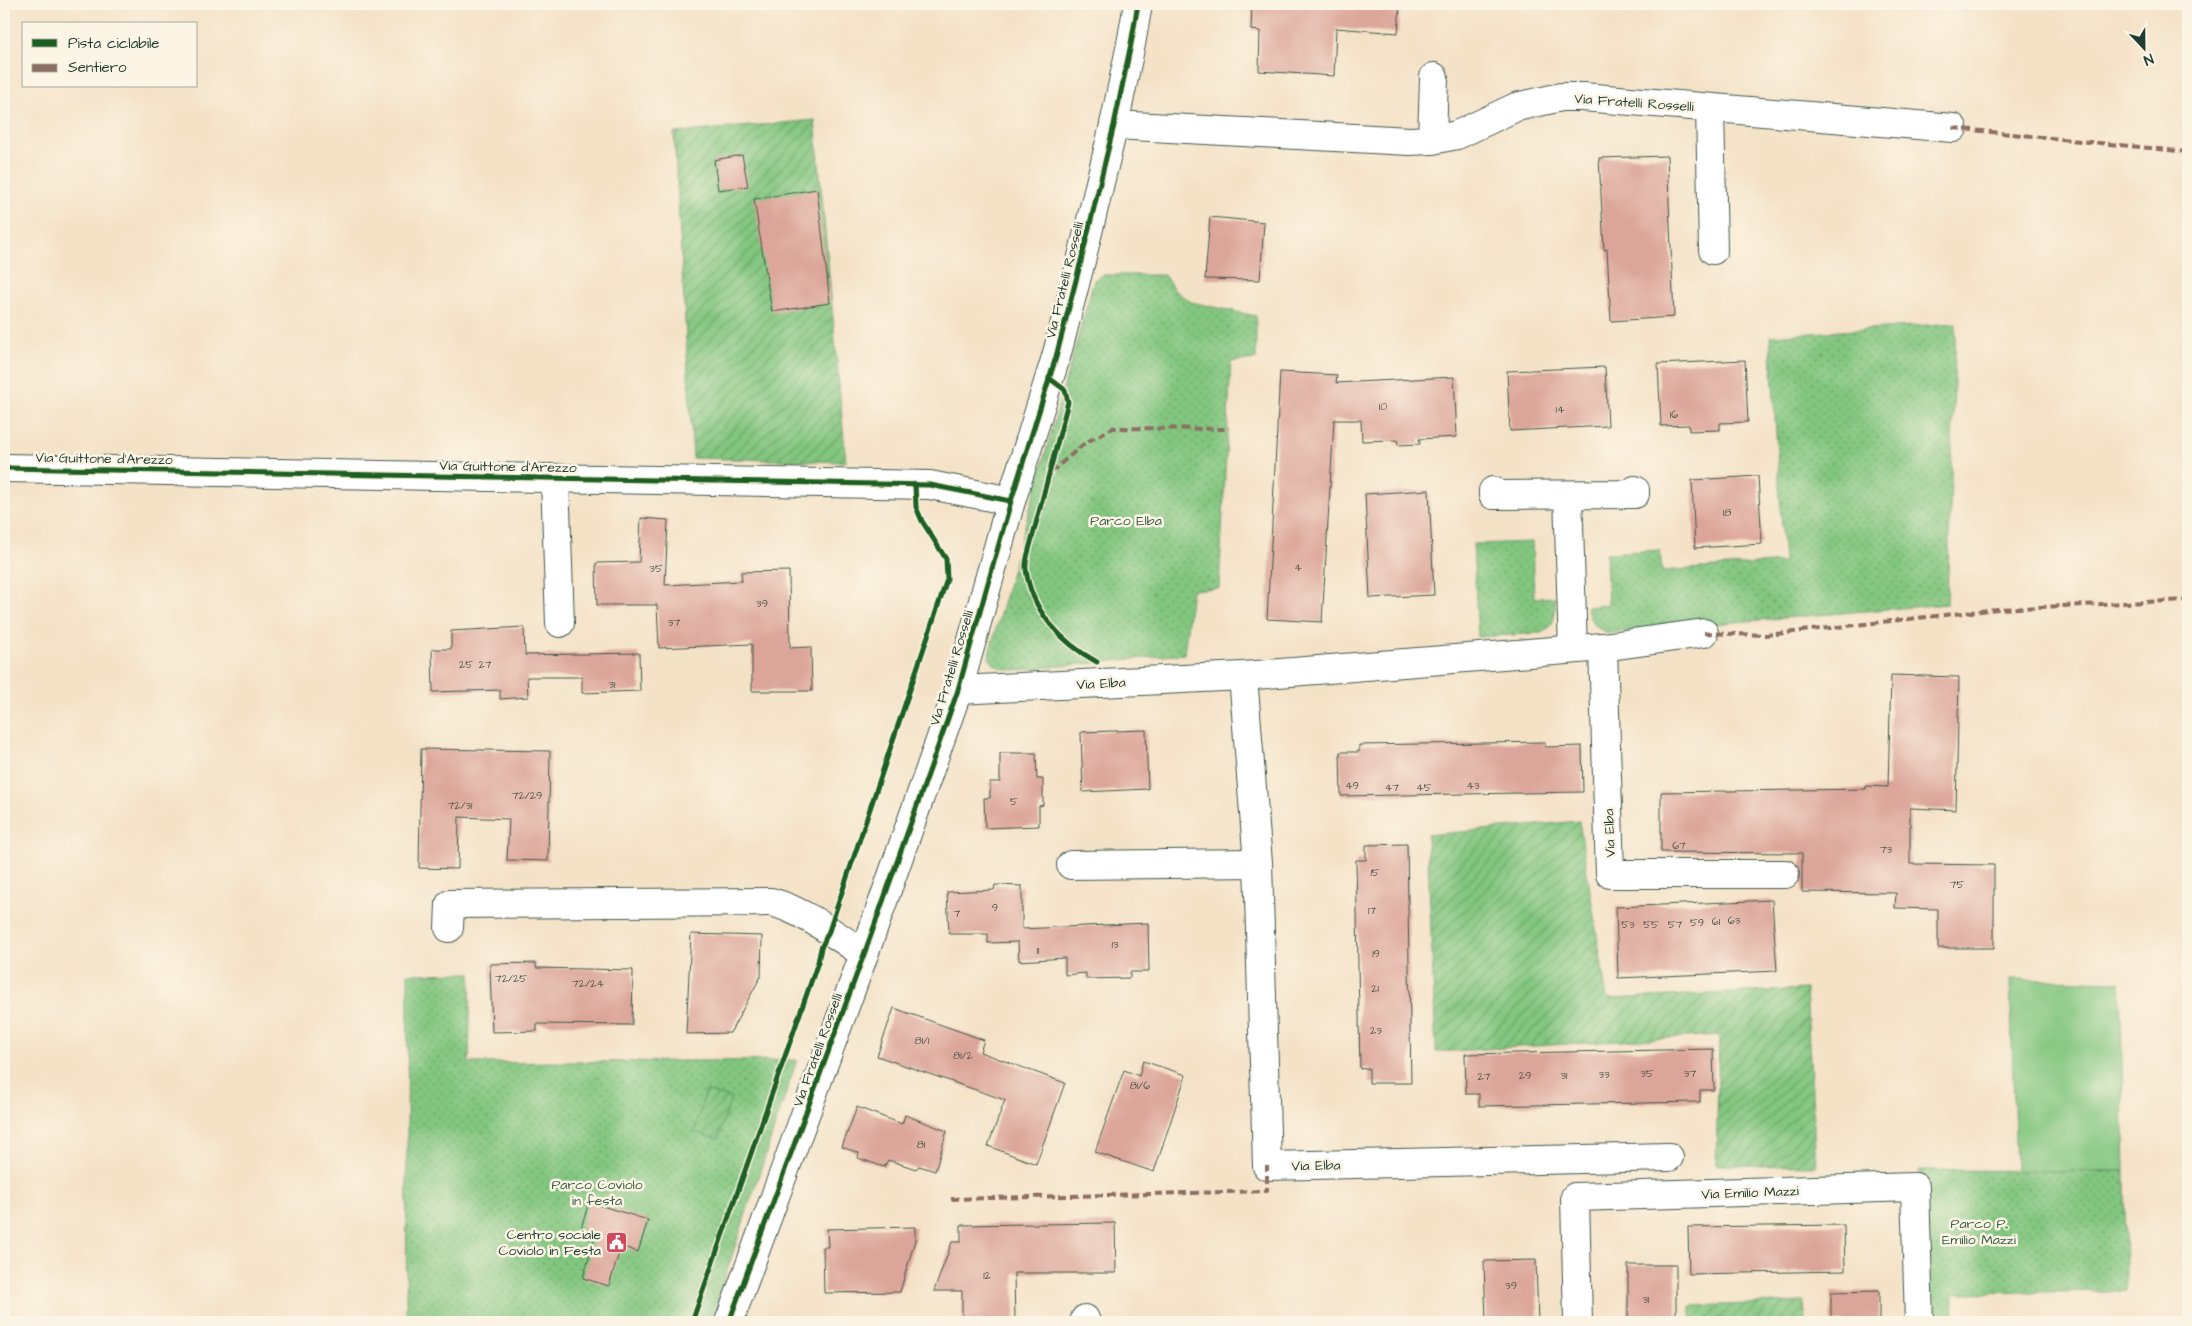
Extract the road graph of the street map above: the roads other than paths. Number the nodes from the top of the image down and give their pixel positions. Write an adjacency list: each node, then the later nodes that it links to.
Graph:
1 (1138, 4): 4 (street, Via Fratelli Rosselli)
2 (1434, 77): 6 (street)
3 (1710, 108): 5 (street, Via Fratelli Rosselli); 6 (street, Via Fratelli Rosselli); 7 (street)
4 (1114, 125): 6 (street, Via Fratelli Rosselli); 13 (street, Via Fratelli Rosselli)
5 (1953, 128)
6 (1432, 140)
7 (1713, 250)
8 (4, 468): 9 (street, Via Guittone d'Arezzo)
9 (555, 478): 13 (street, Via Guittone d'Arezzo); 14 (street)
10 (1635, 490): 12 (street)
11 (1493, 491): 12 (street)
12 (1568, 495): 17 (street)
13 (1011, 501): 19 (street, Via Fratelli Rosselli)
14 (560, 623)
15 (1704, 633): 16 (street, Via Elba)
16 (1603, 647): 17 (street, Via Elba); 22 (street, Via Elba)
17 (1573, 649): 18 (street, Via Elba)
18 (1243, 676): 19 (street, Via Elba); 20 (street, Via Elba)
19 (958, 690): 24 (street, Via Fratelli Rosselli)
20 (1258, 863): 21 (street); 25 (street, Via Elba)
21 (1071, 865)
22 (1785, 874)
23 (449, 928): 24 (street)
24 (864, 954): 26 (street, Via Fratelli Rosselli)
25 (1669, 1158)
26 (729, 1322)
27 (1578, 1322): 28 (street, Via Emilio Mazzi)
28 (1919, 1322)

